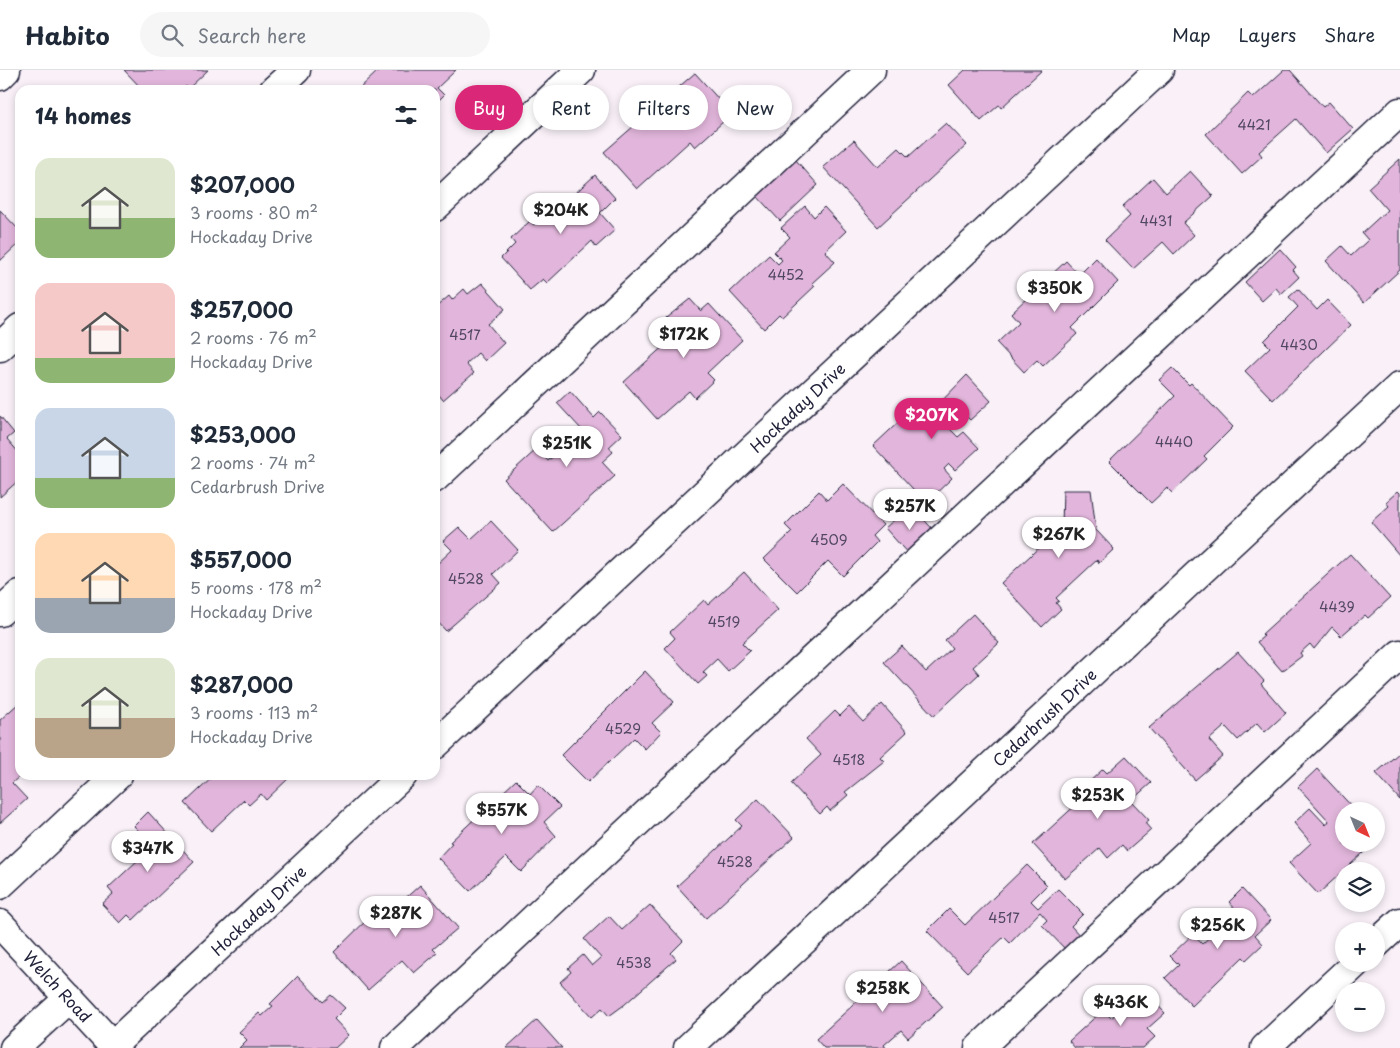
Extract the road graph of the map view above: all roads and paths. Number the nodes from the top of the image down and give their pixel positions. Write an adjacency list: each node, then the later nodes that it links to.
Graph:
1 (6, 70): 6 (street)
2 (296, 70): 7 (street)
3 (581, 70): 9 (street)
4 (871, 70): 13 (street)
5 (1159, 70): 17 (street, Hockaday Drive)
6 (0, 76)
7 (280, 85)
8 (1400, 112): 28 (street)
9 (440, 201)
10 (15, 333): 11 (street)
11 (0, 347)
12 (1400, 386): 29 (street, Cedarbrush Drive)
13 (440, 473)
14 (15, 598): 15 (street)
15 (0, 612)
16 (1400, 654): 30 (street)
17 (440, 740)
18 (113, 780): 20 (street)
19 (398, 780): 26 (street, Hockaday Drive)
20 (0, 885)
21 (1400, 922): 23 (street)
22 (0, 924): 25 (street, Welch Road)
23 (1385, 936)
24 (1346, 972): 31 (street)
25 (68, 998): 26 (street, Welch Road); 27 (street)
26 (114, 1047)
27 (14, 1048)
28 (395, 1048)
29 (688, 1048)
30 (979, 1048)
31 (1265, 1048)

